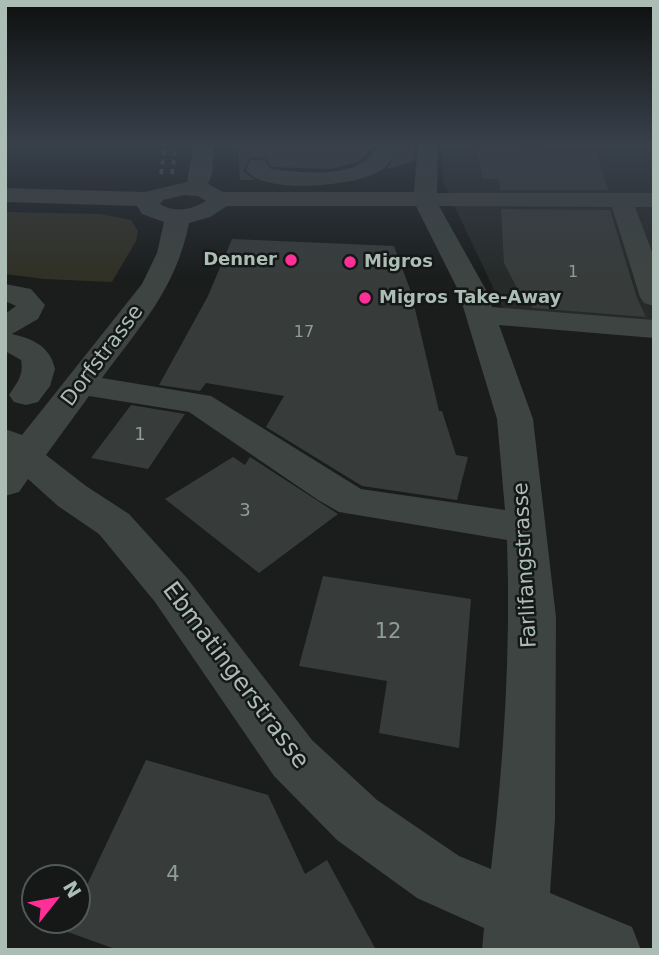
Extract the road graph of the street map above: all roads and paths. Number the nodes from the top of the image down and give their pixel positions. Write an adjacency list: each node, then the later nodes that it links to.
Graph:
1 (189, 189): 6 (street)
2 (197, 189): 8 (street)
3 (426, 189): 5 (street)
4 (5, 195): 6 (street)
5 (425, 198): 7 (street); 8 (street); 13 (street, Farlifangstrasse)
6 (149, 199): 10 (street)
7 (621, 199): 9 (street); 12 (street)
8 (218, 200): 10 (street)
9 (654, 200)
10 (178, 216): 17 (street, Dorfstrasse)
11 (5, 292): 14 (street)
12 (654, 297)
13 (480, 315): 15 (street); 21 (street, Farlifangstrasse)
14 (5, 327)
15 (654, 329)
16 (5, 342): 19 (street)
17 (89, 376): 18 (street); 20 (street, Dorfstrasse); 21 (street)
18 (184, 380)
19 (26, 395)
20 (12, 460): 22 (street, Ebmatingerstrasse)
21 (527, 528): 22 (street, Farlifangstrasse)
22 (515, 931): 23 (street, Ebmatingerstrasse)
23 (609, 950)

